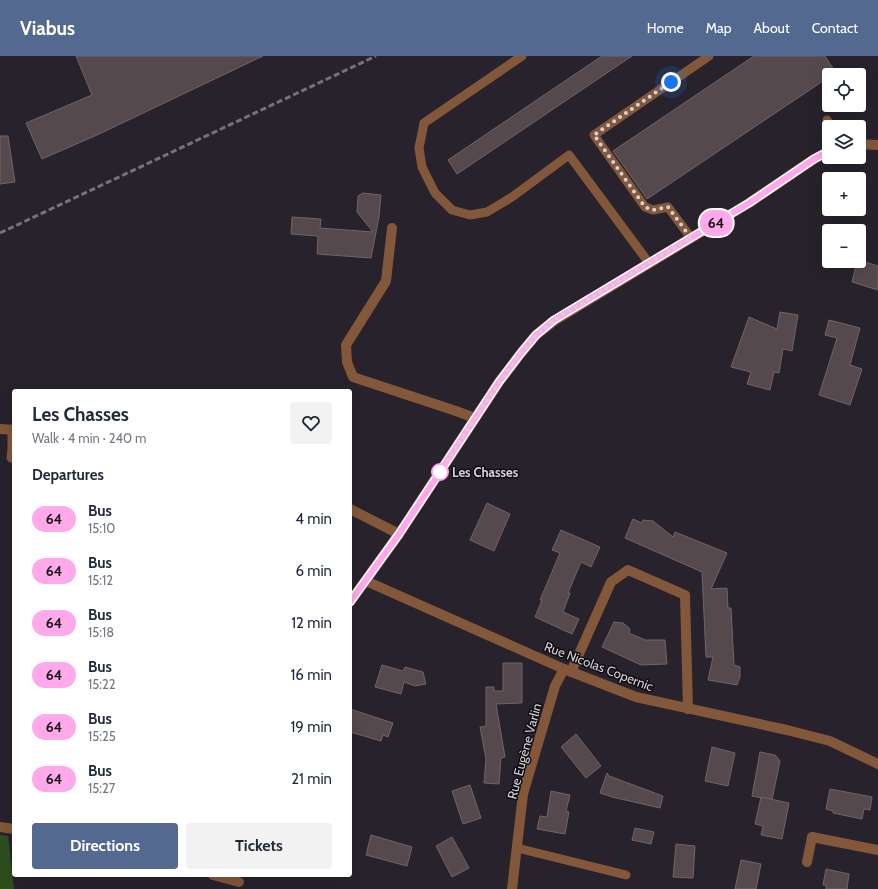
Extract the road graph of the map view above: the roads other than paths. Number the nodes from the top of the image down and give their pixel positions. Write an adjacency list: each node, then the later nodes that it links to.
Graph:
1 (522, 56): 8 (lane)
2 (709, 56): 7 (lane)
3 (866, 144): 4 (street)
4 (878, 145)
5 (822, 155): 7 (street)
6 (392, 228): 9 (street)
7 (691, 238): 8 (street)
8 (649, 263): 9 (street)
9 (475, 418): 15 (street)
10 (0, 429): 11 (street)
11 (12, 429)
12 (12, 448): 13 (lane)
13 (11, 458)
14 (352, 510): 15 (street)
15 (399, 534): 16 (street)
16 (366, 581): 17 (street); 18 (street, Rue Nicolas Copernic)
17 (352, 599)
18 (567, 670): 19 (street, Rue Nicolas Copernic); 19 (street, Rue Eugène Varlin); 23 (street, Rue Eugène Varlin)
19 (688, 709): 20 (street, Rue Nicolas Copernic)
20 (878, 764)
21 (0, 827): 22 (street)
22 (12, 829)
23 (517, 848): 26 (lane); 29 (street, Rue Eugène Varlin)
24 (878, 850): 25 (street)
25 (807, 862)
26 (626, 875)
27 (220, 877): 28 (street)
28 (239, 882)
29 (512, 889)

